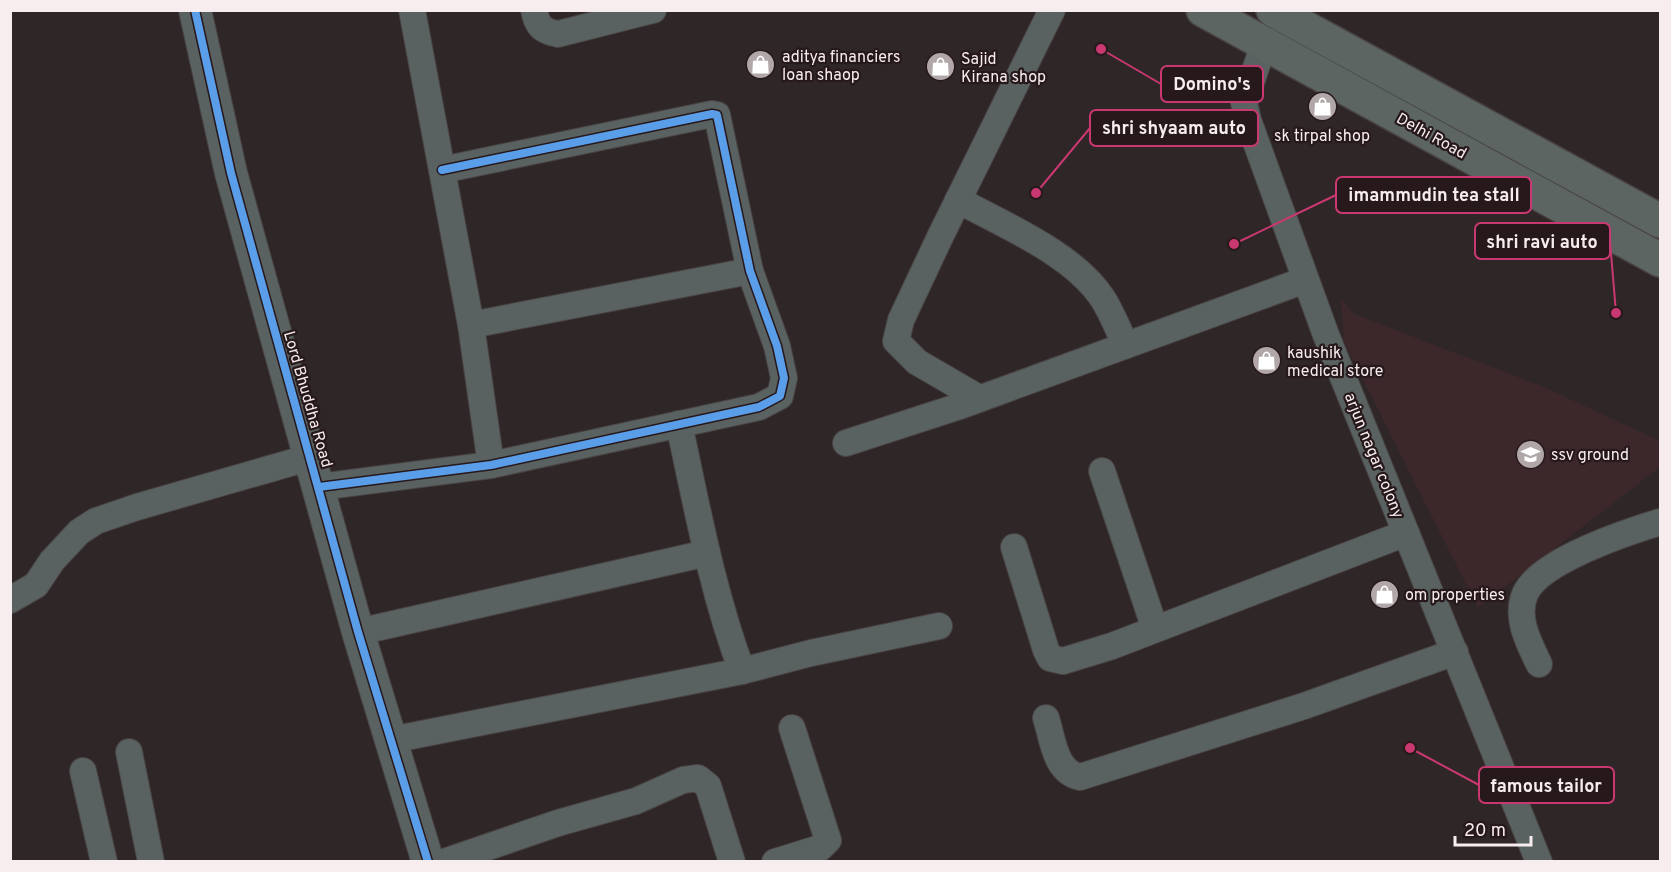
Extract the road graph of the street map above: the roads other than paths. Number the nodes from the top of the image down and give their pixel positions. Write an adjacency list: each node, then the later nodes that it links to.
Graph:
1 (195, 10): 20 (street, Lord Bhuddha Road)
2 (412, 10): 9 (street)
3 (534, 10): 4 (street)
4 (653, 10)
5 (1052, 10): 10 (street)
6 (1203, 10): 8 (main road, Delhi Road)
7 (1273, 10): 11 (main road, Delhi Road)
8 (1264, 44): 12 (main road, Delhi Road); 14 (street, arjun nagar colony)
9 (442, 170): 13 (street); 15 (street)
10 (957, 201): 16 (street); 17 (street)
11 (1660, 221)
12 (1660, 260)
13 (750, 271): 15 (street); 18 (street)
14 (1305, 280): 16 (street); 25 (street, arjun nagar colony)
15 (471, 325): 21 (street)
16 (1126, 345): 17 (street)
17 (979, 399): 19 (street)
18 (679, 424): 21 (street); 27 (street)
19 (846, 443)
20 (311, 457): 23 (street, Lord Bhuddha Road); 28 (street)
21 (491, 465): 23 (street)
22 (1102, 471): 30 (street)
23 (319, 487): 31 (street, Lord Bhuddha Road)
24 (1660, 522): 33 (street)
25 (1406, 533): 30 (street); 32 (street, arjun nagar colony)
26 (1014, 547): 30 (street)
27 (707, 553): 31 (street); 34 (street)
28 (10, 600)
29 (939, 626): 34 (street)
30 (1155, 629)
31 (358, 632): 37 (street, Lord Bhuddha Road)
32 (1455, 652): 35 (street); 46 (street, arjun nagar colony)
33 (1539, 664)
34 (742, 671): 37 (street)
35 (1046, 718)
36 (792, 728): 45 (street)
37 (391, 740): 42 (street, Lord Bhuddha Road)
38 (129, 752): 41 (street)
39 (83, 771): 40 (street)
40 (104, 861)
41 (151, 861)
42 (428, 861)
43 (444, 861): 44 (street)
44 (732, 861)
45 (775, 861)
46 (1537, 861)

